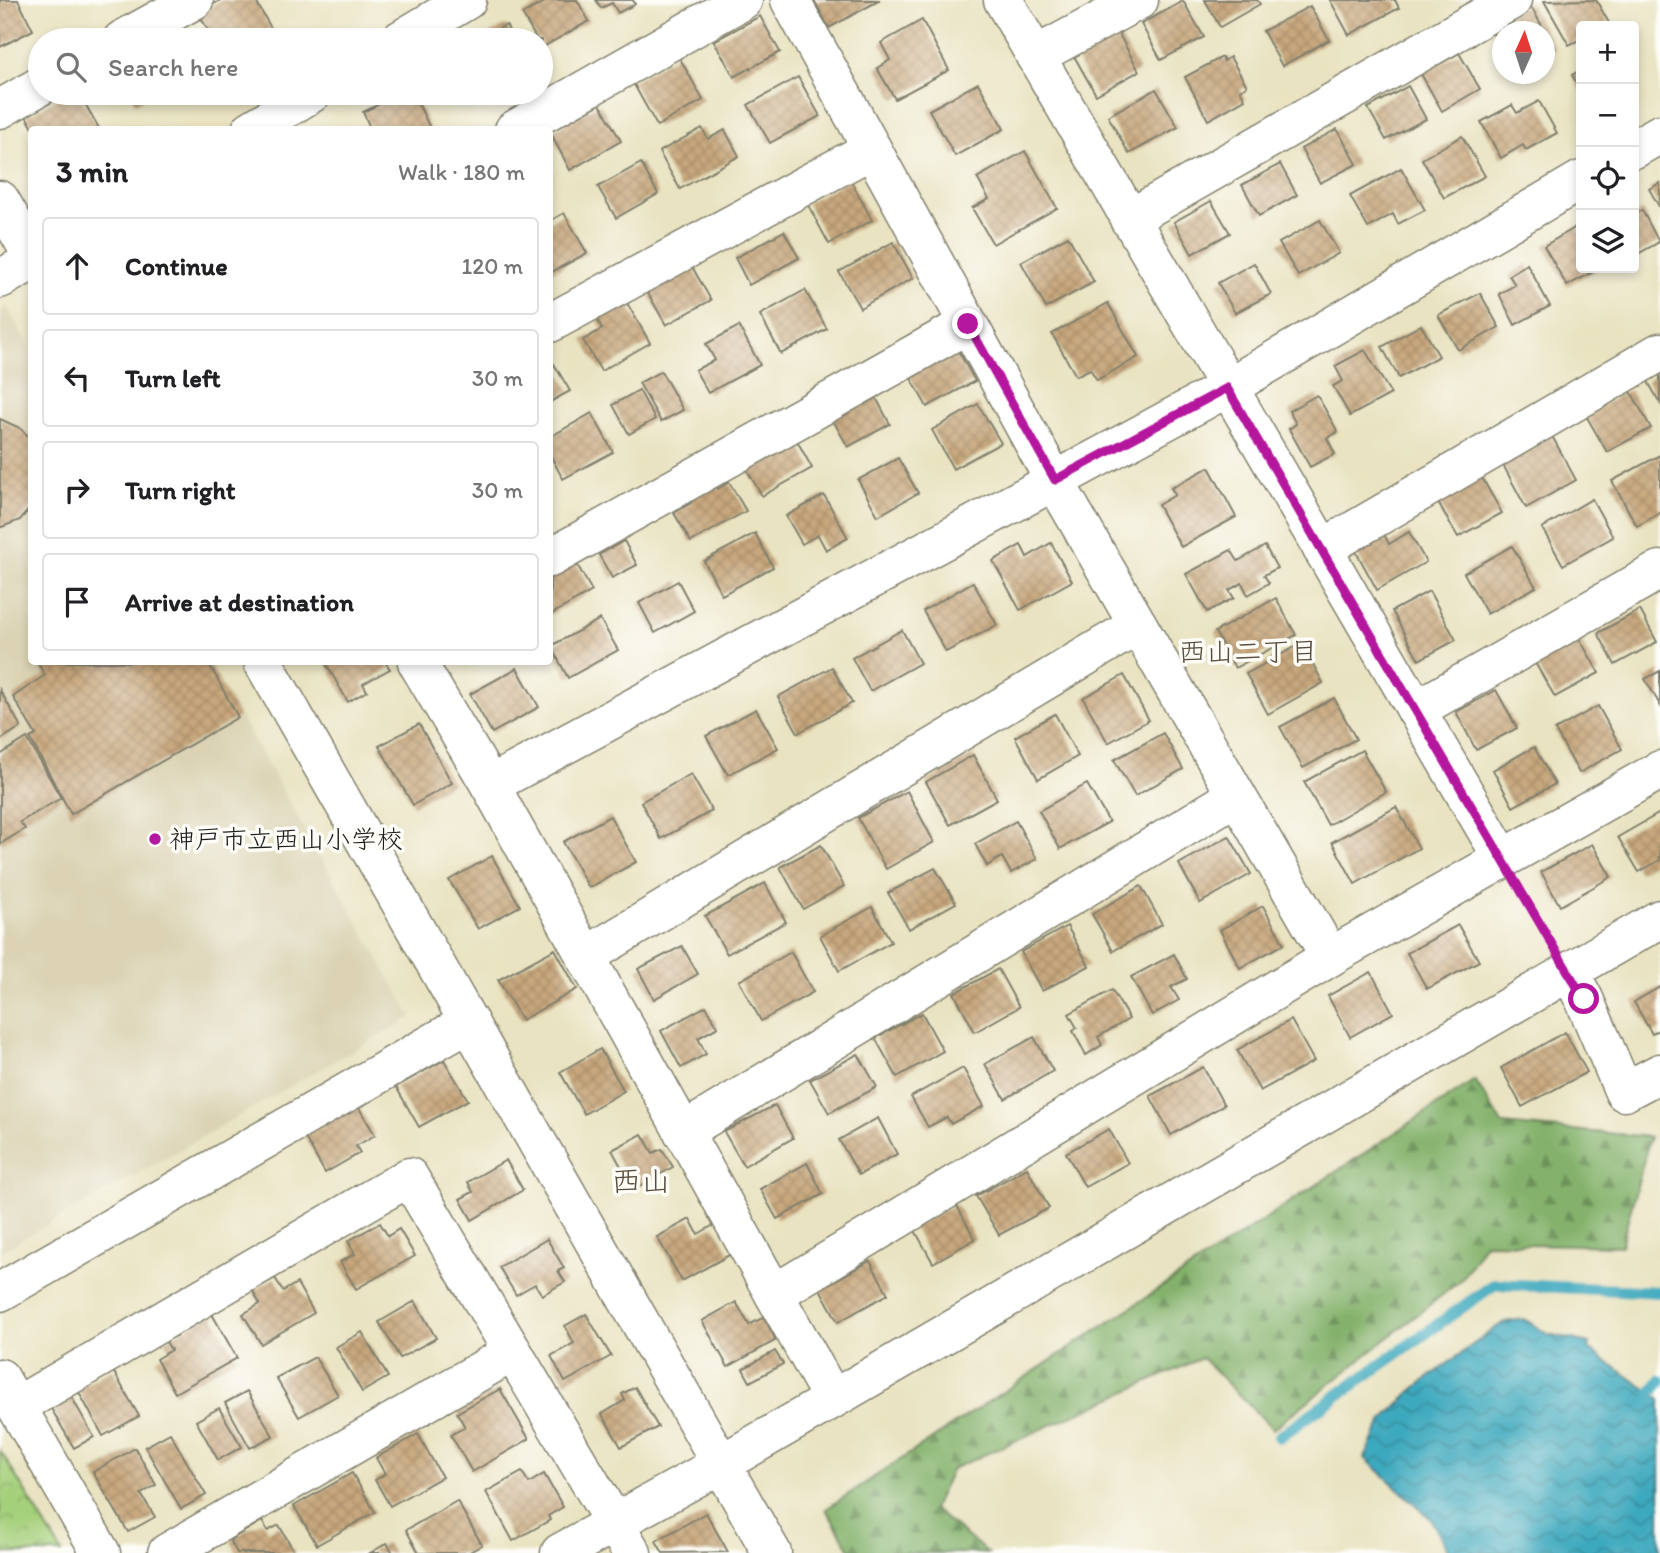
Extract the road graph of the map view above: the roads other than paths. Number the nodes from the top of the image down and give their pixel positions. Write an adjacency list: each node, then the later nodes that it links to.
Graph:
1 (194, 0): 8 (street)
2 (467, 0): 9 (street)
3 (743, 0): 15 (street)
4 (790, 0): 18 (street)
5 (1003, 0): 10 (street)
6 (1139, 0): 10 (street)
7 (1512, 0): 21 (street)
8 (144, 28)
9 (420, 28)
10 (1035, 56): 21 (street)
11 (28, 93): 13 (street)
12 (293, 105): 14 (street)
13 (0, 109)
14 (258, 126)
15 (521, 126)
16 (1660, 134): 17 (street)
17 (1637, 147)
18 (872, 149): 25 (street); 26 (street)
19 (1576, 183): 28 (street)
20 (0, 200): 22 (street)
21 (1129, 219): 28 (street)
22 (28, 248)
23 (28, 263): 24 (street)
24 (0, 279)
25 (553, 321)
26 (968, 324): 29 (street); 31 (street)
27 (1660, 352): 30 (street)
28 (1227, 388): 29 (street); 30 (street)
29 (1055, 480): 33 (street); 38 (street)
30 (1322, 550): 36 (street)
31 (553, 556)
32 (1660, 570): 36 (street)
33 (1138, 625): 39 (street); 42 (street)
34 (265, 665): 45 (street)
35 (419, 665): 38 (street)
36 (1416, 710): 40 (street)
37 (1660, 770): 40 (street)
38 (489, 785): 42 (street)
39 (1236, 796): 43 (street); 47 (street)
40 (1503, 859): 43 (street)
41 (1660, 919): 44 (street)
42 (586, 956): 47 (street)
43 (1330, 957): 49 (street)
44 (1569, 971): 46 (street); 52 (street)
45 (469, 1022): 48 (street); 53 (street)
46 (1660, 1073)
47 (683, 1132): 49 (street)
48 (0, 1292)
49 (774, 1294): 52 (street)
50 (513, 1352): 51 (street); 54 (street); 56 (street)
51 (8, 1392): 55 (street)
52 (832, 1398): 53 (street)
53 (721, 1464): 54 (street); 58 (street)
54 (623, 1537): 57 (street)
55 (101, 1553)
56 (167, 1553)
57 (560, 1553)
58 (772, 1553)

